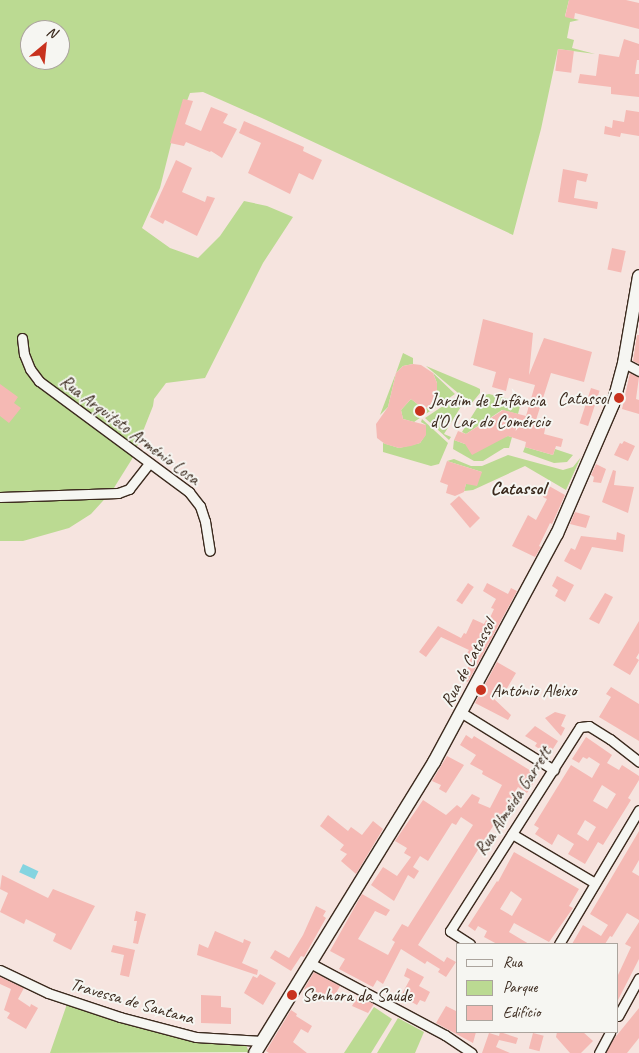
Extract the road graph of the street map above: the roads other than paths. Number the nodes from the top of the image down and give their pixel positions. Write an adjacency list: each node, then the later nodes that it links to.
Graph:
1 (639, 276): 3 (main road, Rua de Catassol)
2 (22, 338): 5 (street, Rua Arquiteto Arménio Losa)
3 (624, 363): 4 (street); 8 (main road, Rua de Catassol)
4 (639, 371)
5 (149, 463): 6 (street); 7 (street, Rua Arquiteto Arménio Losa)
6 (0, 497)
7 (210, 551)
8 (462, 713): 10 (street); 16 (main road, Rua de Catassol)
9 (639, 762): 10 (street, Rua Almeida Garrett)
10 (554, 770): 12 (street, Rua Almeida Garrett)
11 (639, 810): 13 (street)
12 (512, 834): 13 (street); 14 (street, Rua Almeida Garrett)
13 (595, 883): 15 (street)
14 (468, 943)
15 (560, 943)
16 (310, 963): 21 (main road, Rua de Catassol); 22 (street)
17 (0, 970): 21 (street, Travessa de Santana)
18 (639, 978): 19 (street)
19 (619, 1014)
20 (609, 1033): 23 (street)
21 (258, 1050)
22 (472, 1053)
23 (599, 1053)

